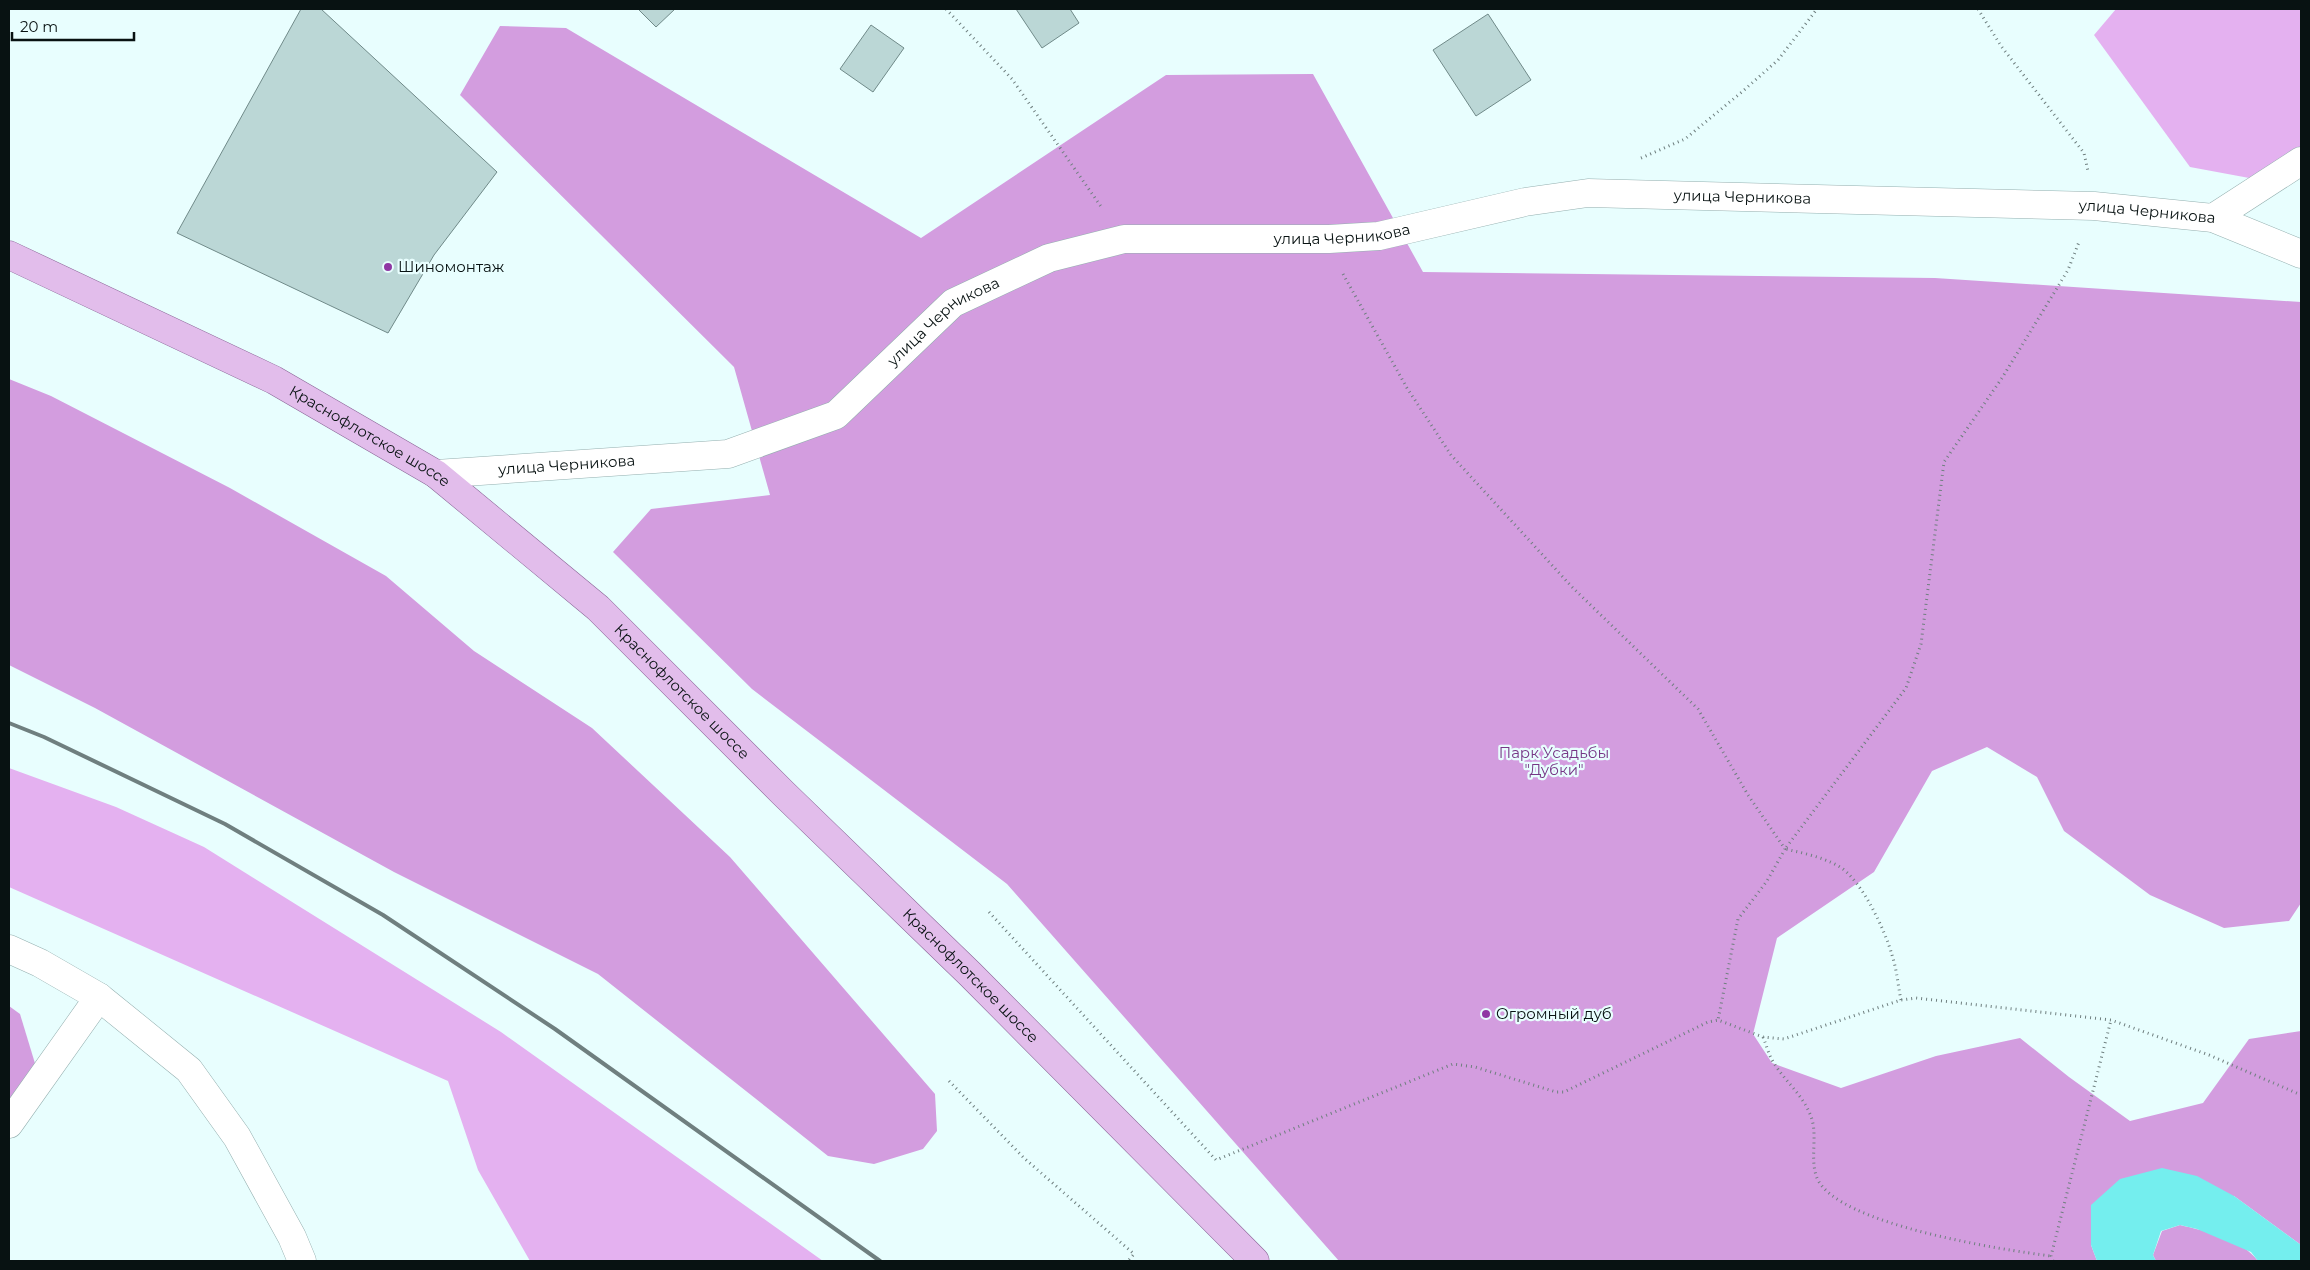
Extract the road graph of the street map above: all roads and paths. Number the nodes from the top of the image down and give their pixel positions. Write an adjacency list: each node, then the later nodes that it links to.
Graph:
1 (946, 9): 8 (path)
2 (1817, 9): 4 (path)
3 (1978, 9): 6 (path)
4 (1637, 159)
5 (2301, 161): 7 (street)
6 (2094, 206): 7 (street, улица Черникова); 9 (street, улица Черникова); 13 (path)
7 (2214, 218): 10 (street, улица Черникова)
8 (1124, 239): 9 (street, улица Черникова); 12 (street, улица Черникова)
9 (1329, 239): 13 (path)
10 (2301, 254)
11 (9, 255): 12 (main road, Краснофлотское шоссе)
12 (436, 474): 27 (main road, Краснофлотское шоссе)
13 (1785, 849): 17 (path); 18 (path)
14 (989, 912): 18 (path)
15 (9, 949): 16 (street)
16 (99, 997): 23 (street); 25 (street)
17 (1901, 1000): 19 (path); 20 (path)
18 (1718, 1020): 20 (path)
19 (2111, 1020): 22 (path); 24 (path)
20 (1763, 1037): 24 (path)
21 (949, 1081): 26 (path)
22 (2301, 1095)
23 (9, 1124)
24 (2051, 1256): 28 (path)
25 (302, 1261)
26 (1128, 1261)
27 (1255, 1261)
28 (2053, 1261)

